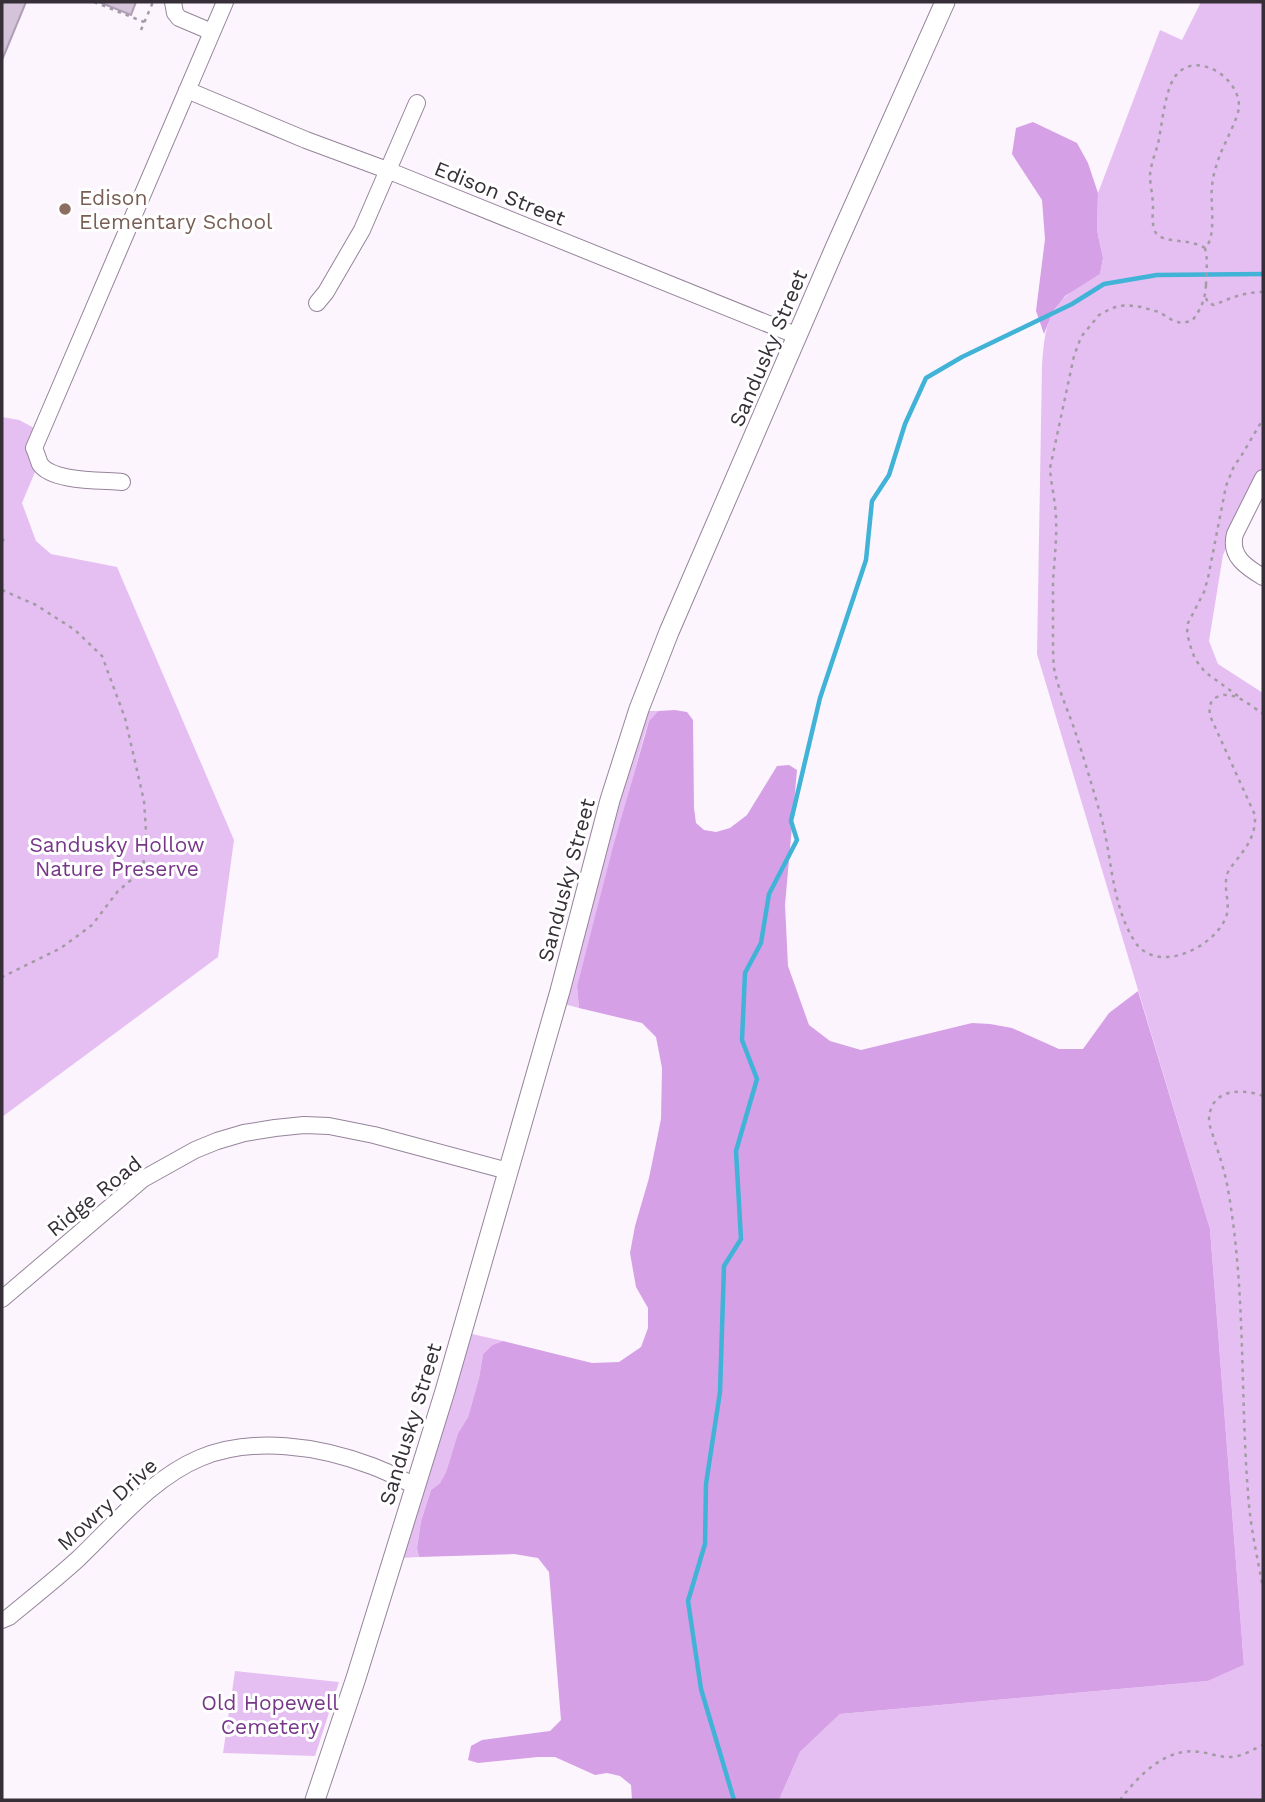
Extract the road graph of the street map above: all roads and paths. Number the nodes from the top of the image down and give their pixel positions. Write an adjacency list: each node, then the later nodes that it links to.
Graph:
1 (94, 2): 6 (path)
2 (153, 2): 6 (path)
3 (173, 2): 8 (street)
4 (225, 2): 8 (street)
5 (945, 2): 16 (main road, Sandusky Street)
6 (144, 22): 7 (path)
7 (141, 30)
8 (212, 32): 9 (street)
9 (187, 90): 11 (street, Edison Street); 19 (street)
10 (417, 103): 11 (street)
11 (387, 170): 15 (street); 16 (street, Edison Street)
12 (1205, 248): 12 (path); 14 (path)
13 (1263, 292): 14 (path)
14 (1205, 298): 24 (path)
15 (317, 303)
16 (798, 336): 28 (main road, Sandusky Street)
17 (1263, 419): 24 (path)
18 (1263, 478): 22 (street)
19 (122, 482)
20 (6, 535): 21 (path)
21 (2, 542)
22 (1263, 577)
23 (2, 590): 26 (path)
24 (1242, 699): 25 (path)
25 (1263, 714)
26 (2, 977)
27 (1263, 1096): 31 (path)
28 (508, 1171): 29 (street, Ridge Road); 30 (main road, Sandusky Street)
29 (2, 1299)
30 (415, 1486): 32 (street, Mowry Drive); 34 (main road, Sandusky Street)
31 (1263, 1588)
32 (2, 1620)
33 (1263, 1745): 35 (path)
34 (315, 1800)
35 (1120, 1800)

